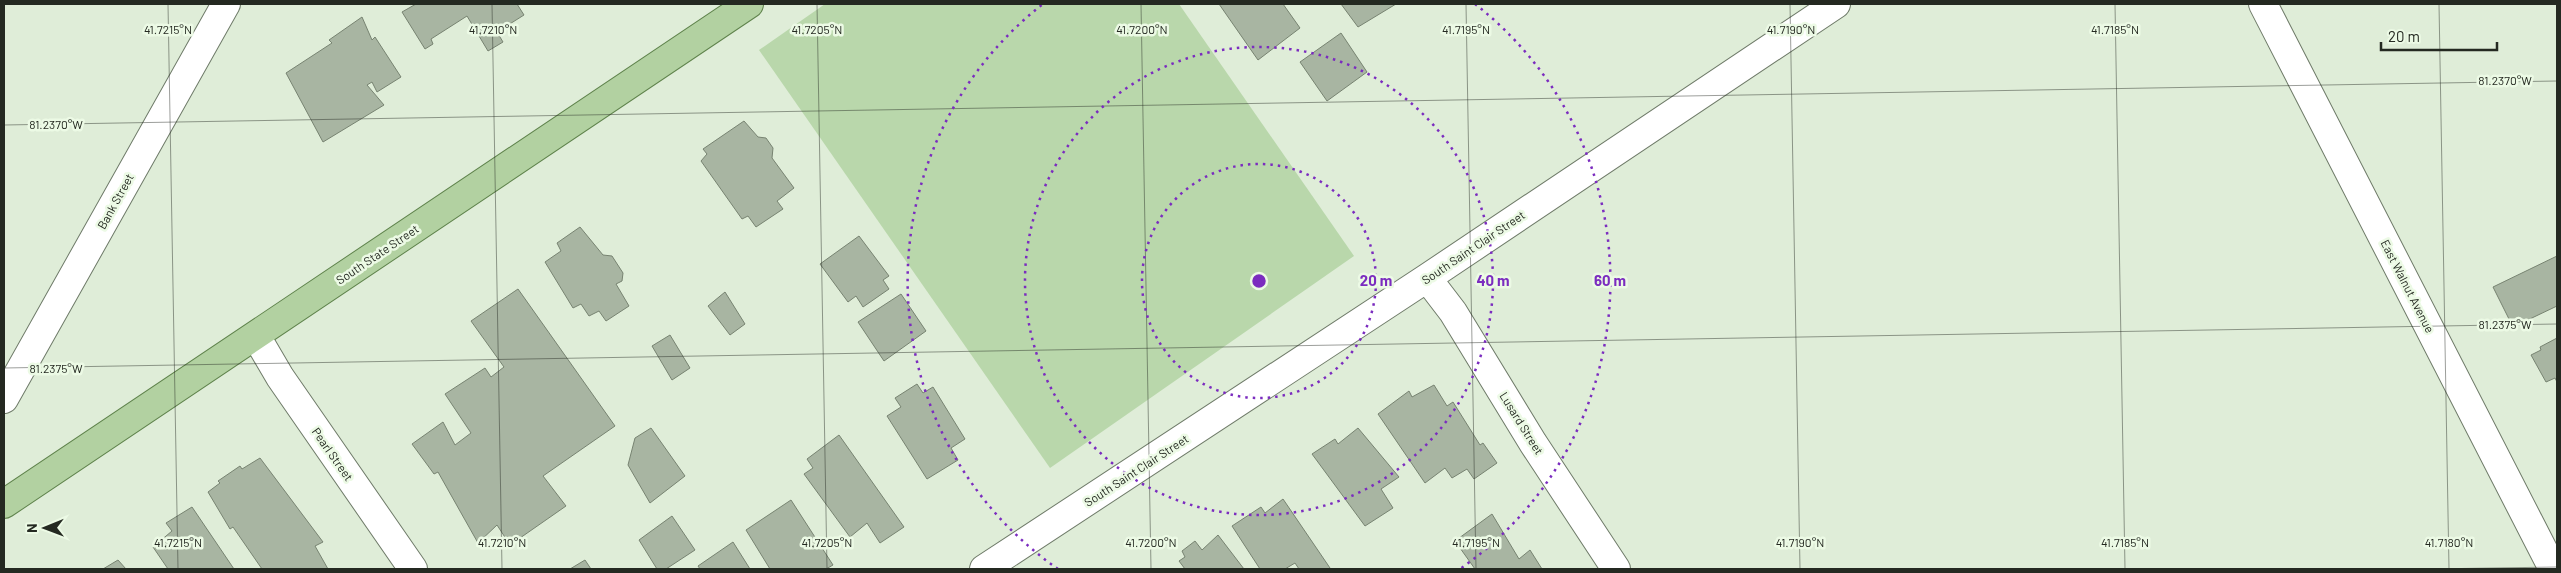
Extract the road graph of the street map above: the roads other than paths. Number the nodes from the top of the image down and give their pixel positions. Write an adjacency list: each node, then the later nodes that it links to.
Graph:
1 (226, 4): 7 (street, Bank Street)
2 (749, 4): 6 (main road, South State Street)
3 (1836, 4): 5 (street, South Saint Clair Street)
4 (2263, 4): 12 (street, East Walnut Avenue)
5 (1427, 278): 10 (street, South Saint Clair Street); 11 (street, Lusard Street)
6 (256, 336): 8 (main road, South State Street); 9 (street, Pearl Street)
7 (4, 399)
8 (4, 504)
9 (413, 569)
10 (984, 569)
11 (1616, 569)
12 (2553, 569)

